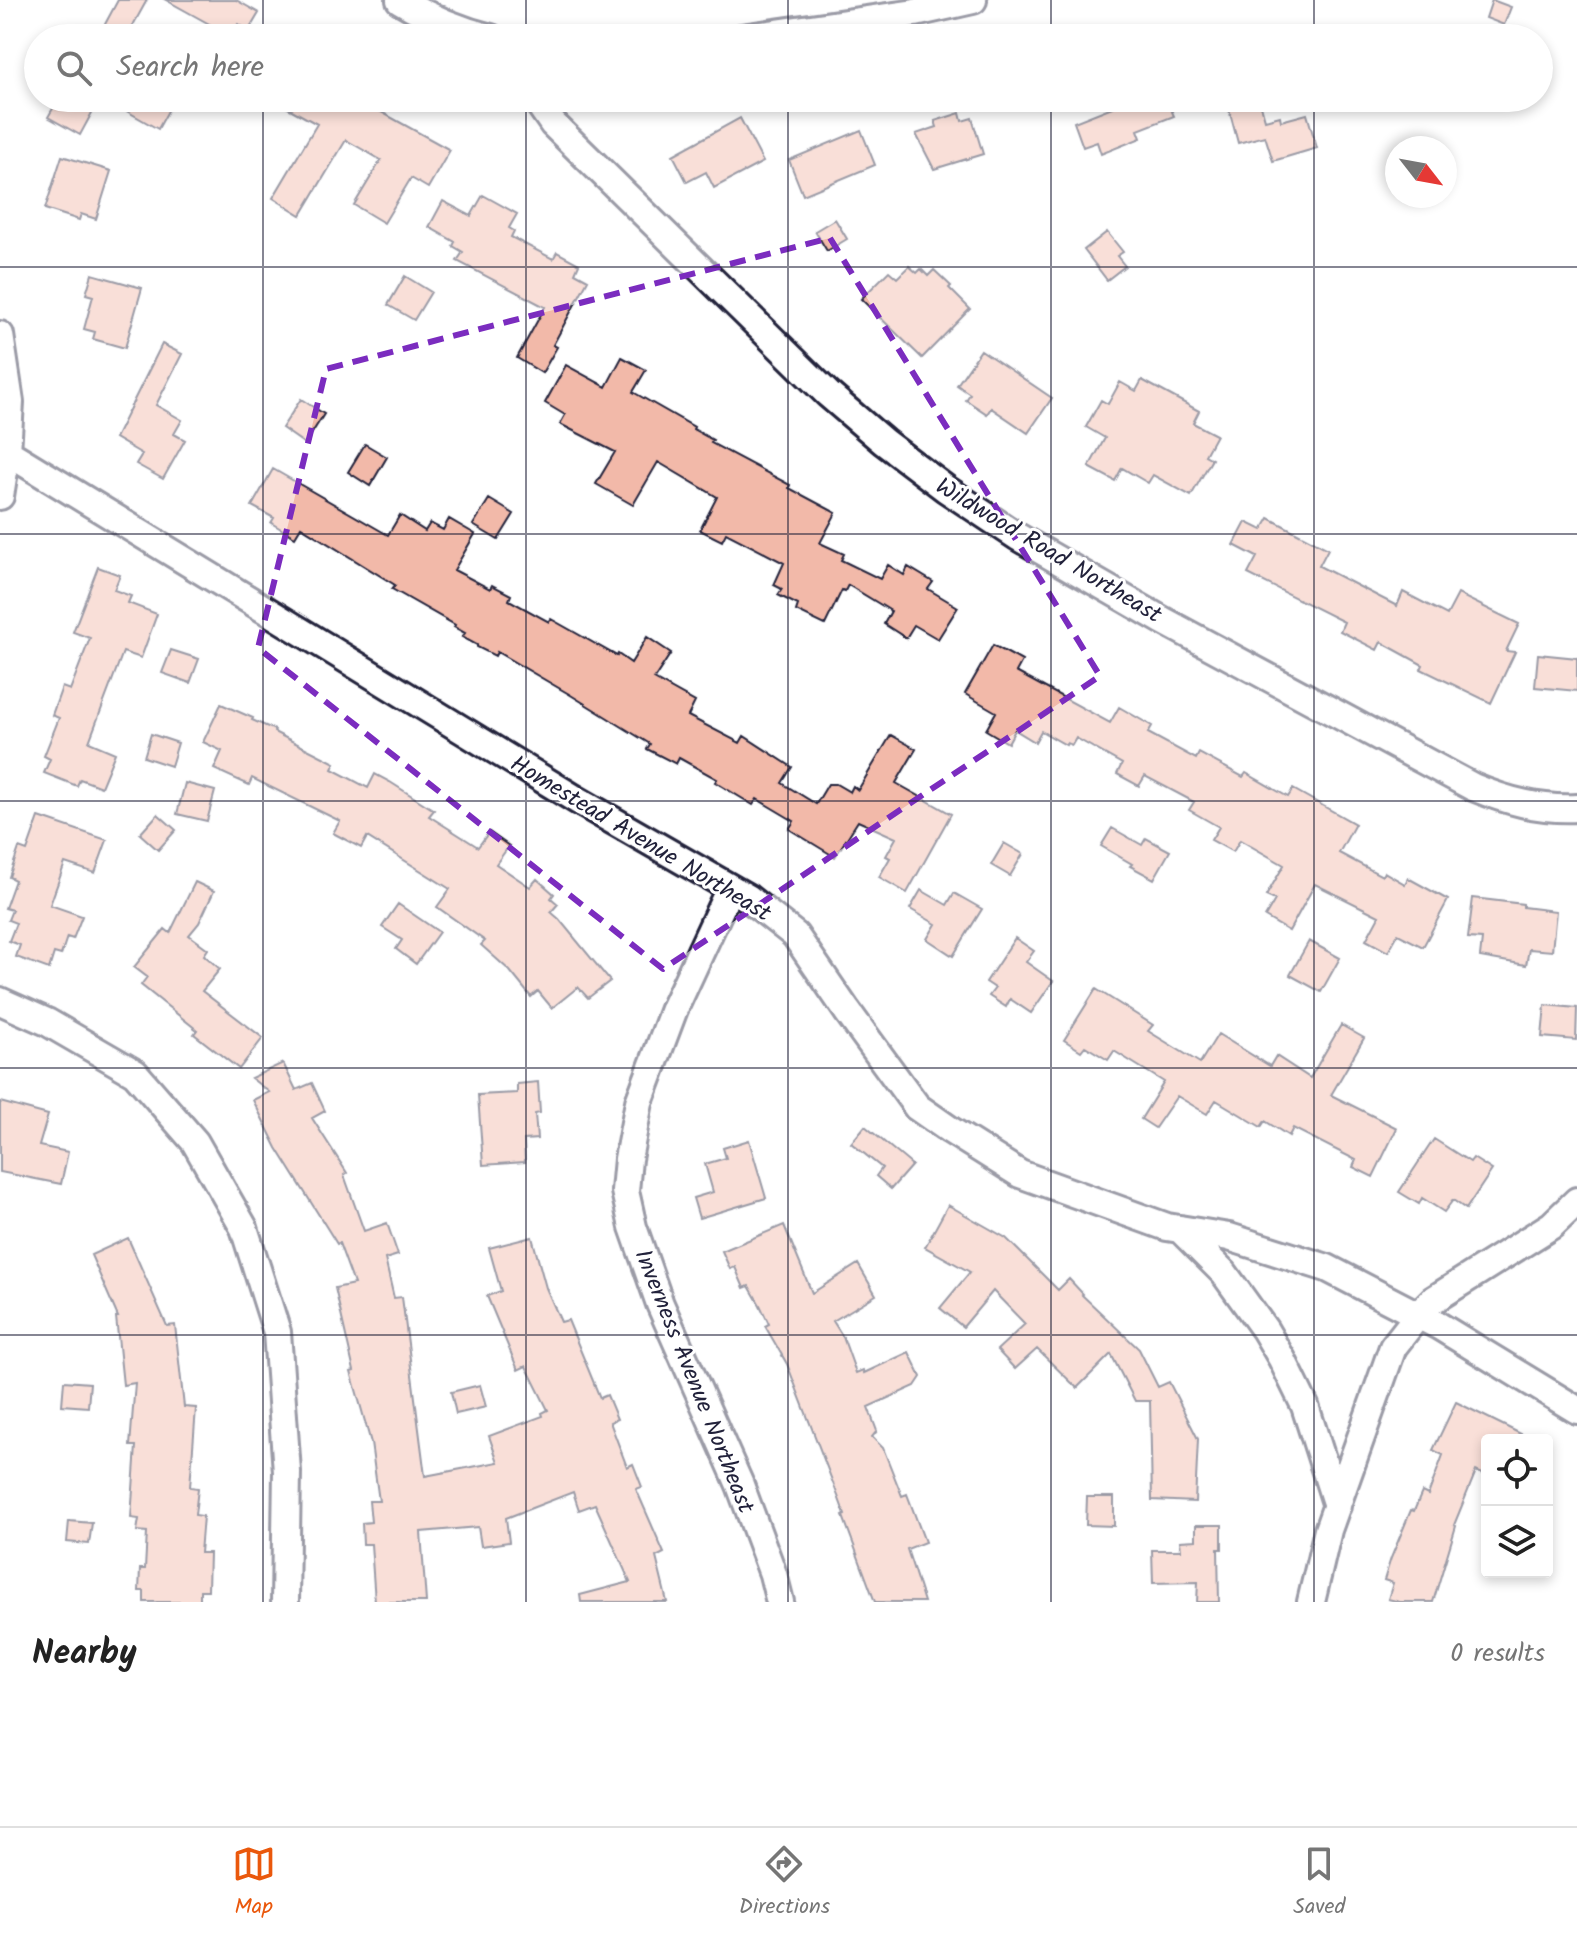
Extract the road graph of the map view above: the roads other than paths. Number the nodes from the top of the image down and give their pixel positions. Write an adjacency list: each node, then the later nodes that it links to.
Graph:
1 (400, 0): 3 (street)
2 (973, 0): 4 (street)
3 (450, 24)
4 (838, 24)
5 (545, 112): 9 (street, Wildwood Road Northeast)
6 (0, 335): 7 (street)
7 (7, 452): 8 (street); 10 (street, Homestead Avenue Northeast)
8 (0, 496)
9 (1577, 808)
10 (730, 888): 13 (street, Homestead Avenue Northeast); 18 (street, Inverness Avenue Northeast)
11 (0, 1001): 17 (street)
12 (1577, 1201): 14 (street)
13 (1180, 1229): 14 (street, Homestead Avenue Northeast); 16 (street)
14 (1418, 1315): 15 (street, Homestead Avenue Northeast); 16 (street)
15 (1577, 1410)
16 (1337, 1506): 19 (street)
17 (285, 1602)
18 (780, 1602)
19 (1311, 1602)

